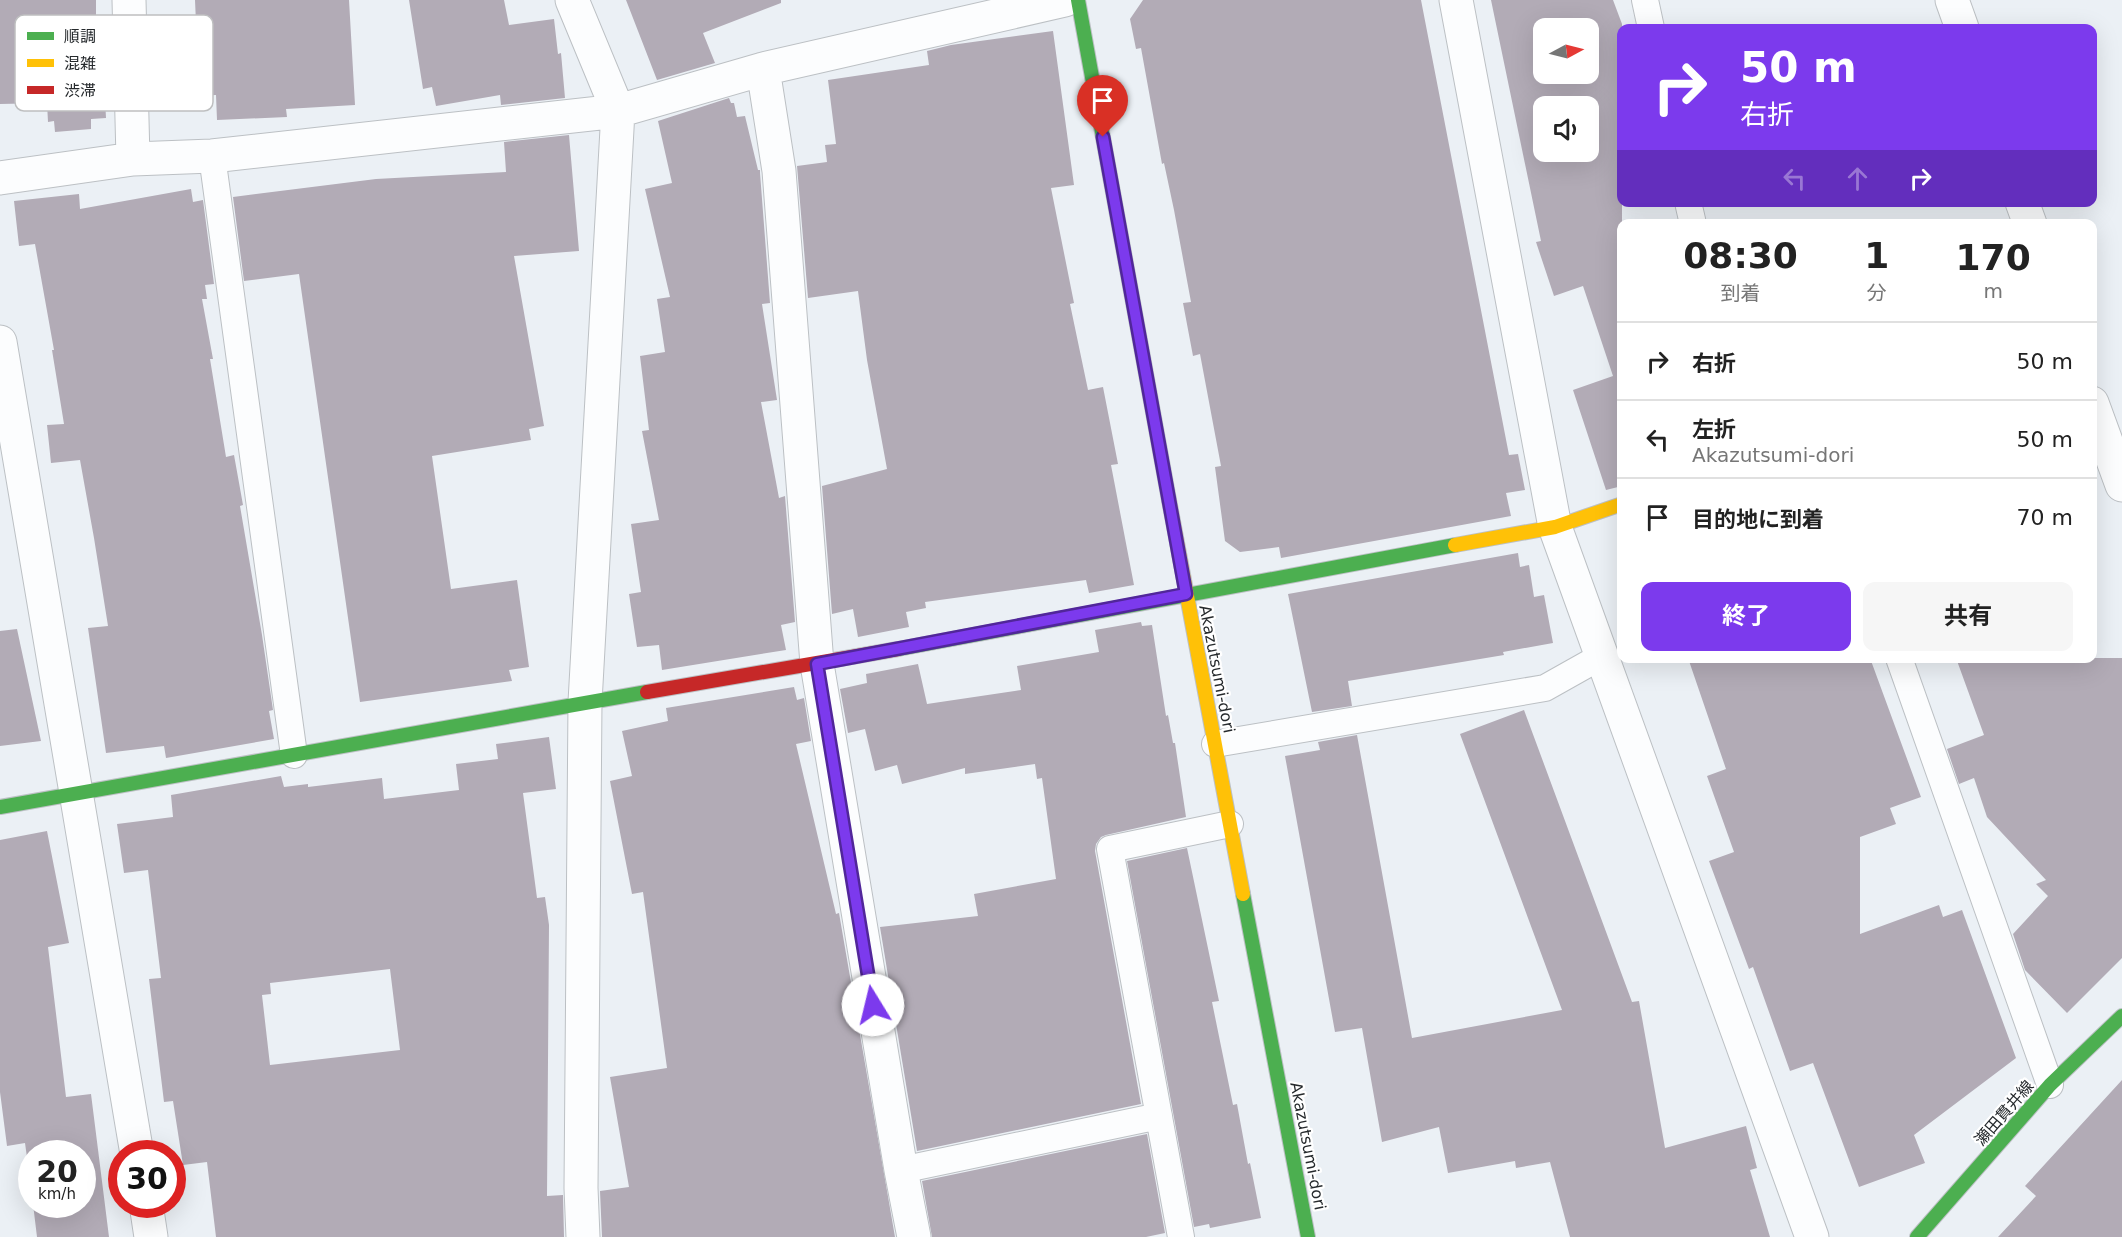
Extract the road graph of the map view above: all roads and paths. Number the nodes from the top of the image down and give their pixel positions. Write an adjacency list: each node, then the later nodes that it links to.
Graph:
1 (129, 0): 8 (street)
2 (572, 0): 13 (street)
3 (1065, 0): 11 (street)
4 (1078, 0): 22 (street, Akazutsumi-dori)
5 (1456, 0): 21 (street)
6 (1646, 0): 9 (lane)
7 (1952, 0): 10 (street)
8 (129, 15)
9 (1651, 24)
10 (1961, 24)
11 (763, 69): 13 (street); 25 (street)
12 (132, 111): 15 (street)
13 (618, 111): 14 (street); 26 (street)
14 (213, 156): 15 (street); 28 (lane)
15 (133, 159): 16 (street)
16 (0, 178)
17 (0, 342): 29 (street)
18 (2097, 416): 19 (street)
19 (2122, 484)
20 (1617, 506): 21 (street)
21 (1555, 527): 22 (street); 23 (street)
22 (1186, 594): 25 (street); 27 (street, Akazutsumi-dori)
23 (1602, 656): 27 (lane); 43 (street)
24 (1901, 663): 33 (lane)
25 (817, 664): 26 (street); 36 (street)
26 (585, 702): 28 (street); 39 (street)
27 (1215, 744): 31 (street, Akazutsumi-dori)
28 (294, 755): 29 (street)
29 (76, 793): 30 (street); 35 (street)
30 (0, 807)
31 (1230, 824): 34 (lane); 42 (street, Akazutsumi-dori)
32 (2122, 1016): 33 (street, 瀬田貫井線)
33 (2050, 1085): 44 (street, 瀬田貫井線)
34 (1159, 1116): 36 (lane); 41 (lane)
35 (135, 1140)
36 (901, 1170): 40 (street)
37 (148, 1218): 38 (street)
38 (151, 1237)
39 (583, 1237)
40 (915, 1237)
41 (1181, 1237)
42 (1308, 1237)
43 (1812, 1237)
44 (1917, 1237)

